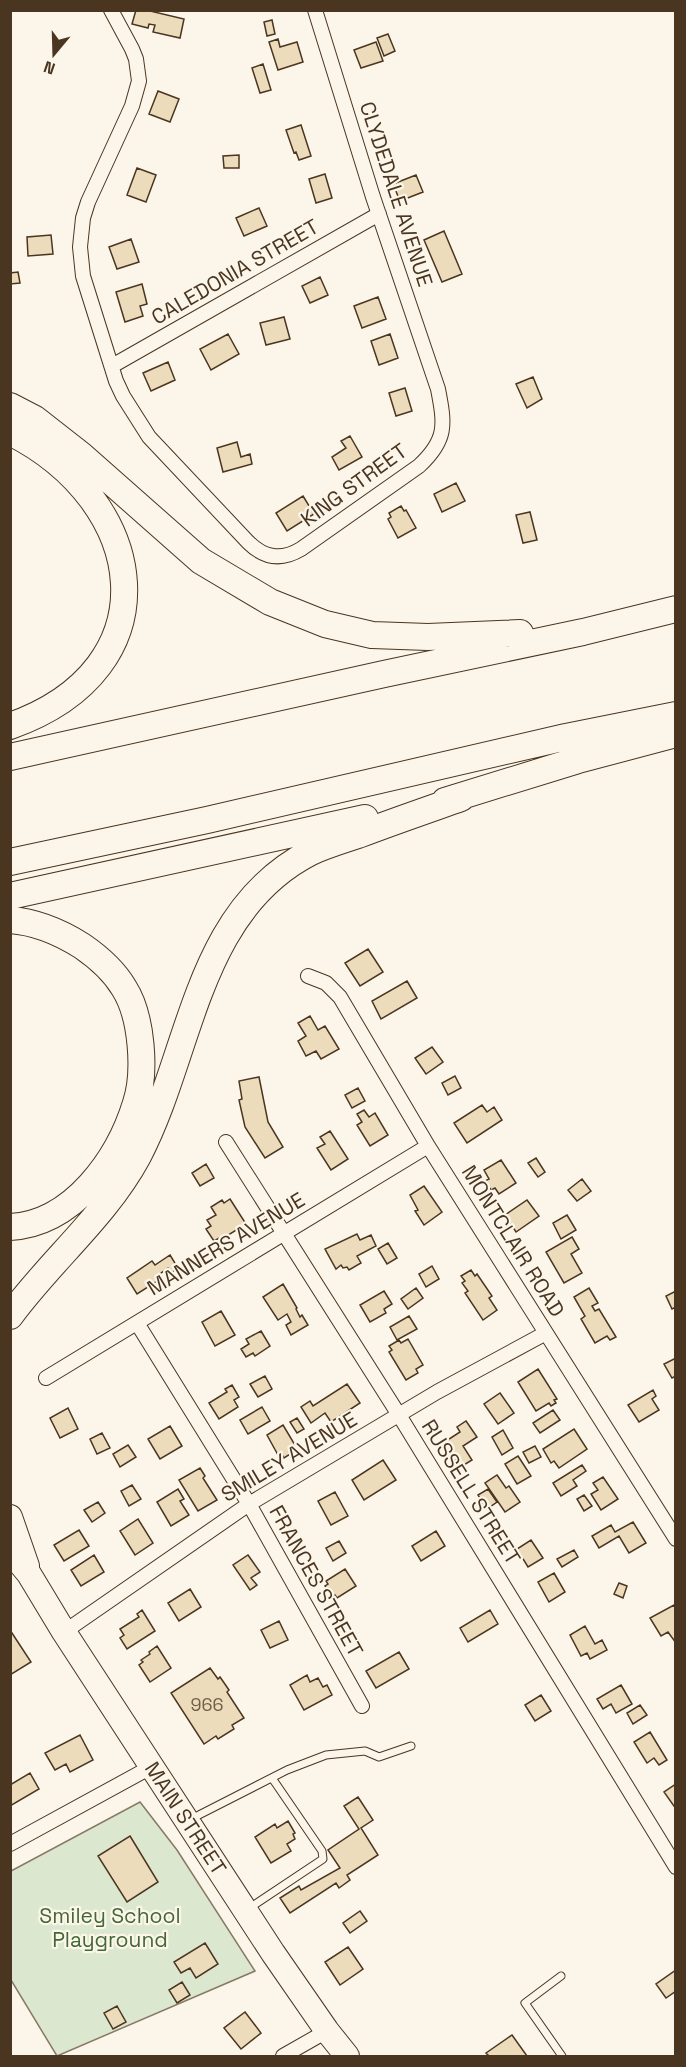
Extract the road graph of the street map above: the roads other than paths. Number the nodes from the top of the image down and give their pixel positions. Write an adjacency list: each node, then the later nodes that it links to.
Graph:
1 (111, 10): 4 (street)
2 (315, 10): 3 (street, CLYDEDALE AVENUE)
3 (379, 214): 4 (street, CALEDONIA STREET); 5 (street, CLYDEDALE AVENUE)
4 (112, 366): 5 (street, KING STREET)
5 (438, 389)
6 (10, 406): 9 (highway)
7 (10, 432): 11 (highway)
8 (675, 609): 9 (highway)
9 (583, 632): 13 (highway)
10 (675, 715): 15 (highway)
11 (10, 726)
12 (675, 734): 14 (highway)
13 (10, 757)
14 (461, 798): 16 (highway); 23 (highway)
15 (10, 862)
16 (10, 896)
17 (10, 920): 21 (highway)
18 (308, 976): 20 (street, MONTCLAIR ROAD)
19 (226, 1142): 22 (street, RUSSELL STREET)
20 (428, 1146): 22 (street, MANNERS AVENUE); 25 (street, MONTCLAIR ROAD)
21 (10, 1227)
22 (284, 1233): 24 (street, MANNERS AVENUE); 27 (street, RUSSELL STREET)
23 (10, 1316)
24 (137, 1323): 26 (street, MANNERS AVENUE); 28 (street, FRANCES STREET)
25 (546, 1333): 27 (street, SMILEY AVENUE); 30 (street, MONTCLAIR ROAD)
26 (46, 1378)
27 (399, 1415): 28 (street, SMILEY AVENUE); 40 (street, RUSSELL STREET)
28 (249, 1504): 33 (street, SMILEY AVENUE); 34 (street, FRANCES STREET)
29 (10, 1517): 32 (highway, MAIN STREET)
30 (675, 1539)
31 (10, 1551): 32 (highway, MAIN STREET)
32 (29, 1574): 33 (highway, MAIN STREET)
33 (64, 1632): 36 (highway, MAIN STREET)
34 (362, 1707)
35 (411, 1746): 37 (lane)
36 (151, 1767): 38 (highway, MAIN STREET); 39 (street)
37 (272, 1778): 38 (lane); 41 (lane)
38 (186, 1821): 41 (highway, MAIN STREET)
39 (10, 1844)
40 (675, 1867)
41 (245, 1911): 43 (highway, MAIN STREET)
42 (561, 1976): 46 (lane)
43 (327, 2031): 44 (street); 45 (highway, MAIN STREET)
44 (283, 2056)
45 (347, 2056)
46 (562, 2056)

